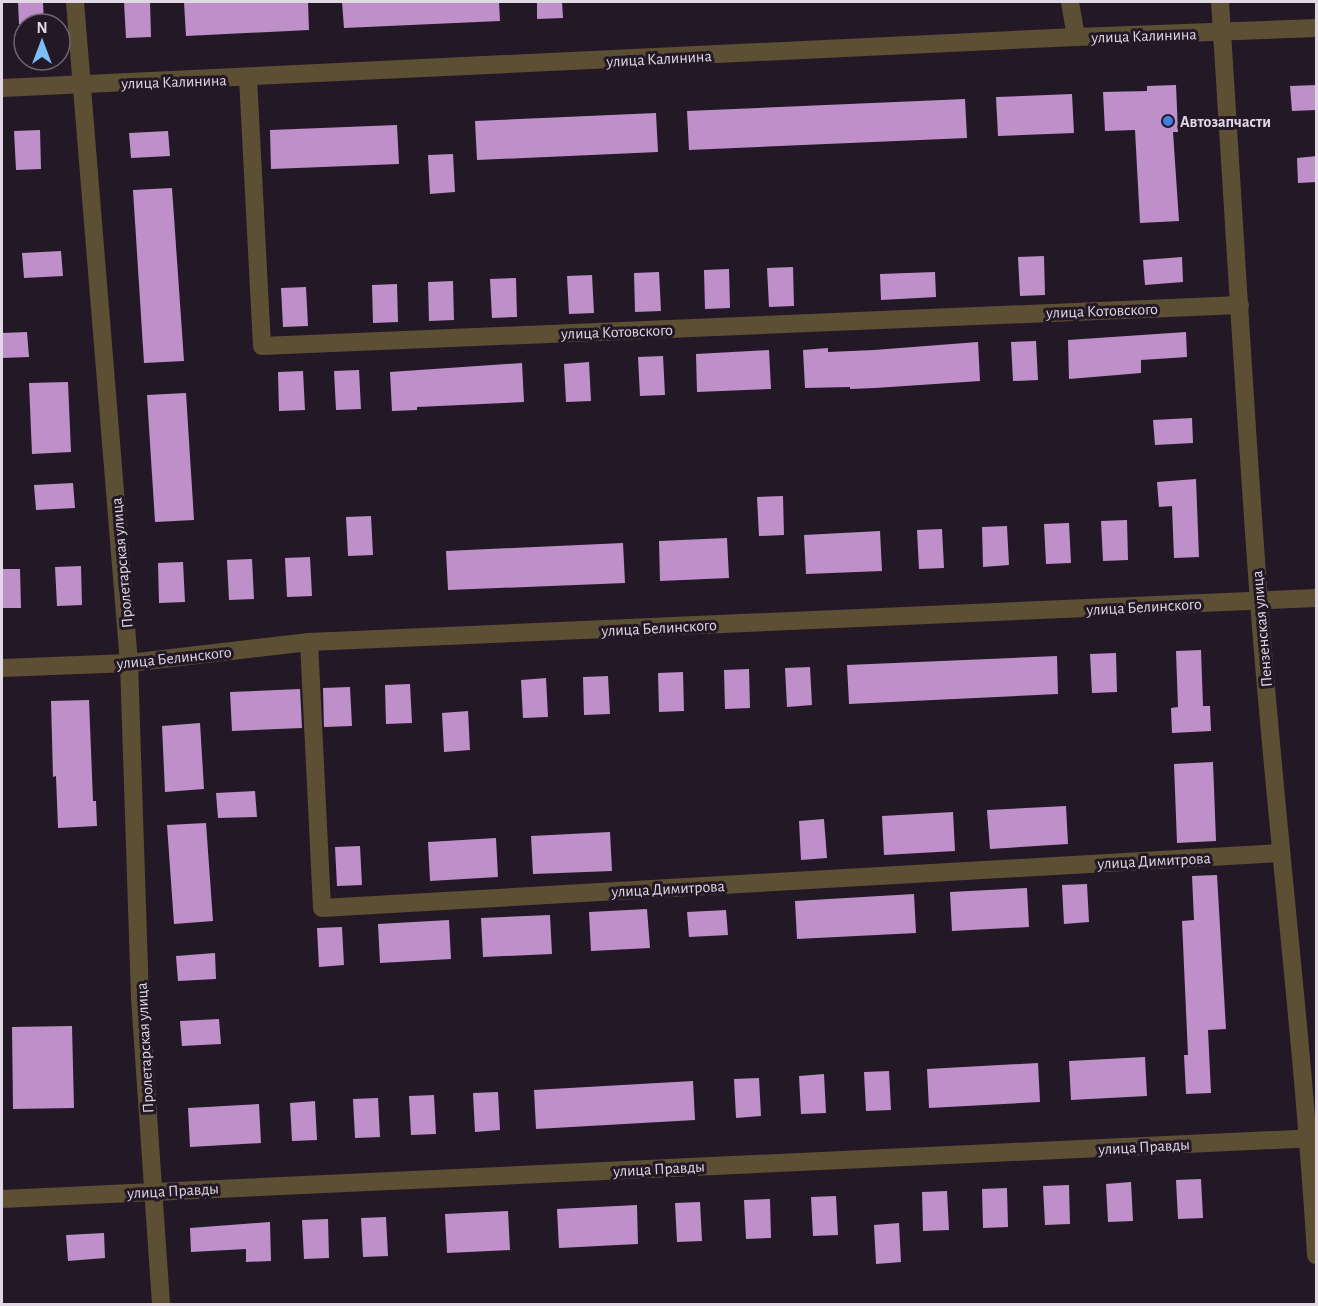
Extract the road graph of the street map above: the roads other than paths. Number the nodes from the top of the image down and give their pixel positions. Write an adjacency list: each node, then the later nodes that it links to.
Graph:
1 (75, 2): 8 (street, Пролетарская улица)
2 (1070, 2): 6 (street)
3 (1220, 2): 5 (street, Пензенская улица)
4 (1317, 28): 5 (street, улица Калинина)
5 (1222, 33): 6 (street, улица Калинина); 10 (street, Пензенская улица)
6 (1076, 37): 7 (street, улица Калинина)
7 (248, 78): 8 (street, улица Калинина); 10 (street, улица Котовского)
8 (80, 85): 9 (street, улица Калинина); 14 (street, Пролетарская улица)
9 (2, 88)
10 (1240, 304): 12 (street, Пензенская улица)
11 (1317, 598): 12 (street, улица Белинского)
12 (1259, 600): 13 (street, улица Белинского); 16 (street, Пензенская улица)
13 (309, 642): 14 (street, улица Белинского); 16 (street, улица Димитрова)
14 (129, 663): 15 (street, улица Белинского); 18 (street, Пролетарская улица)
15 (2, 668)
16 (1280, 853): 17 (street, Пензенская улица)
17 (1313, 1138): 18 (street, улица Правды); 20 (street, Пензенская улица)
18 (153, 1190): 19 (street, улица Правды); 21 (street, Пролетарская улица)
19 (2, 1199)
20 (1317, 1255)
21 (161, 1305)

